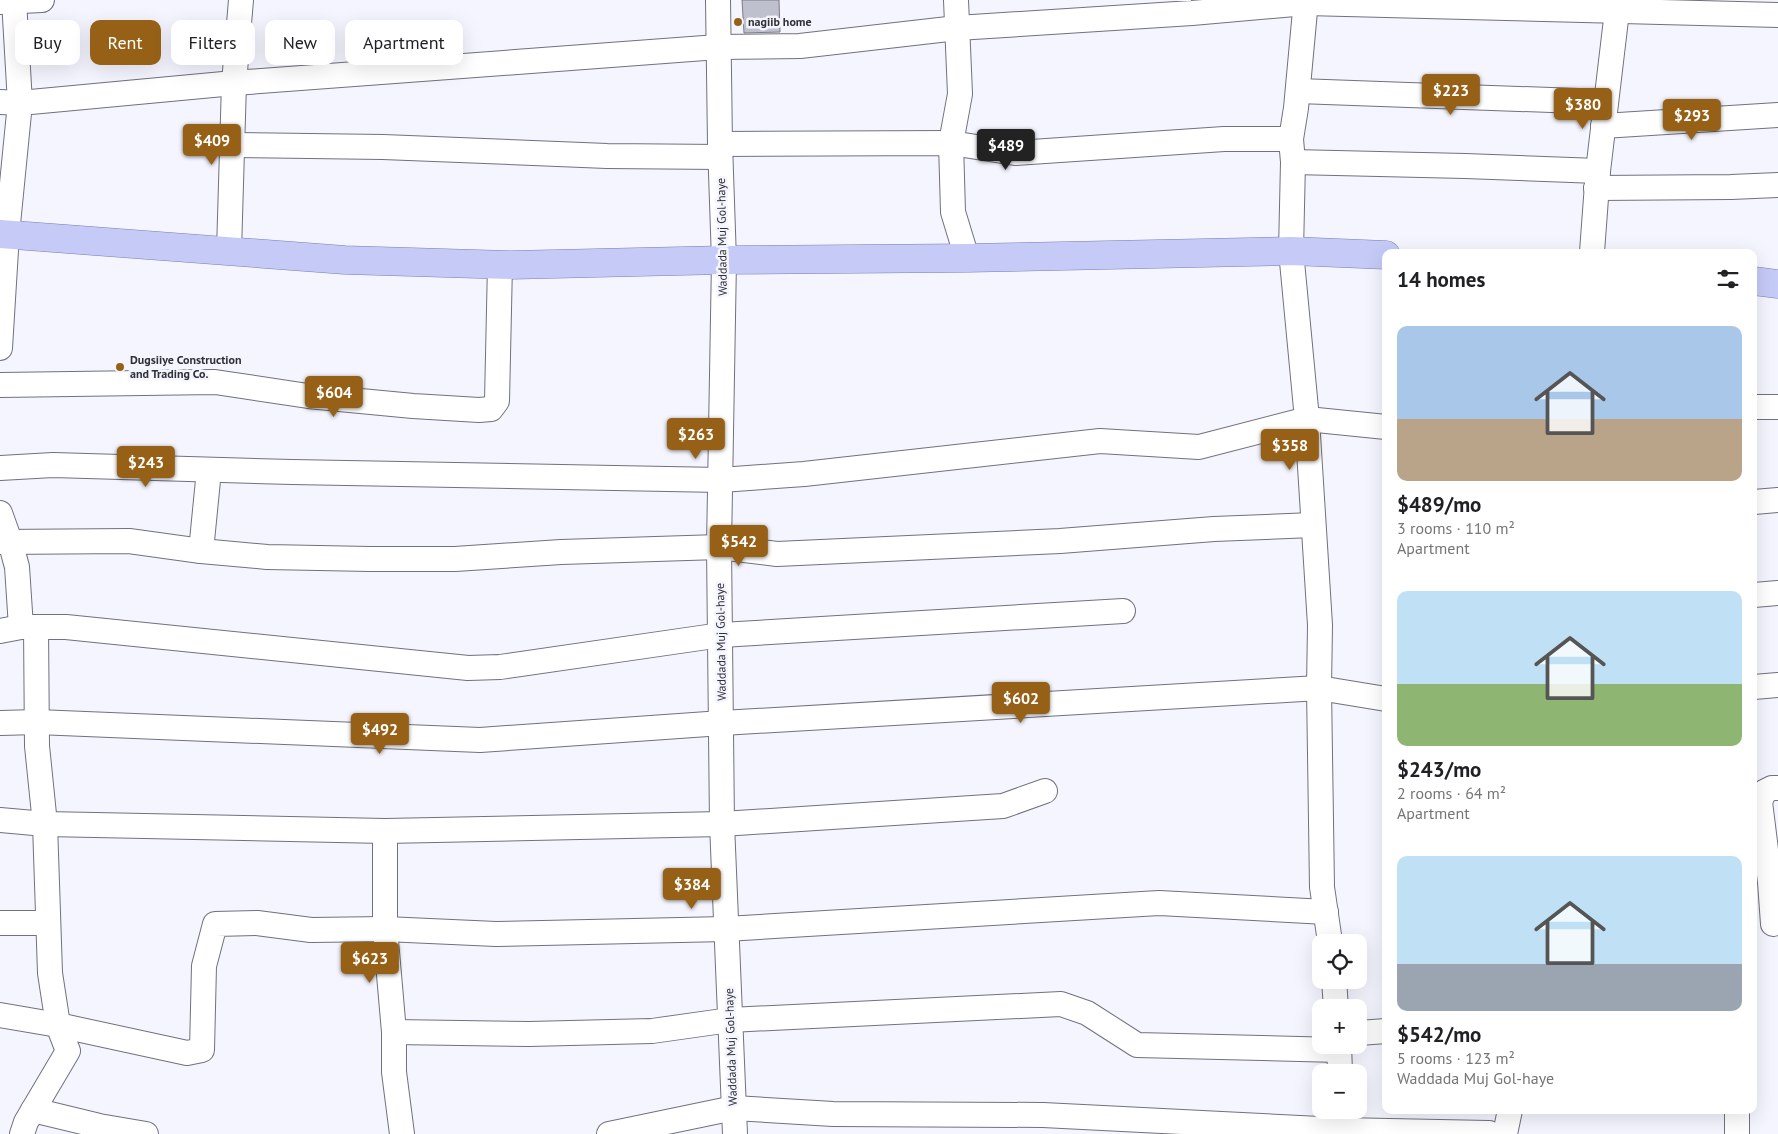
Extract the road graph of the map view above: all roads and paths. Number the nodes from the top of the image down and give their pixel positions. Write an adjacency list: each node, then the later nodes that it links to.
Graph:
1 (42, 0): 5 (street)
2 (241, 0): 11 (street)
3 (718, 0): 10 (street, Waddada Muj Gol-haye)
4 (956, 0): 9 (street)
5 (9, 1): 13 (street)
6 (1306, 2): 7 (street); 9 (street); 12 (street)
7 (1605, 7): 8 (street); 14 (street)
8 (1778, 15)
9 (957, 28): 10 (street); 18 (street)
10 (718, 47): 11 (street); 20 (street, Waddada Muj Gol-haye)
11 (234, 83): 13 (street); 19 (street)
12 (1298, 91): 14 (street); 17 (street)
13 (10, 102): 24 (street)
14 (1606, 102): 16 (street)
15 (1778, 115): 16 (street)
16 (1603, 126): 22 (street)
17 (1291, 138): 18 (street); 21 (street)
18 (951, 143): 20 (street); 29 (street)
19 (232, 145): 20 (street); 26 (street)
20 (720, 151): 30 (street, Waddada Muj Gol-haye)
21 (1293, 162): 22 (street); 27 (street)
22 (1597, 179): 23 (street); 25 (street)
23 (1778, 184)
24 (3, 234): 26 (main road); 34 (street)
25 (1592, 249)
26 (229, 251): 31 (main road)
27 (1290, 251): 28 (main road); 29 (main road); 38 (street)
28 (1382, 255)
29 (967, 258): 30 (main road)
30 (724, 260): 31 (main road); 42 (street, Waddada Muj Gol-haye)
31 (500, 264): 35 (street)
32 (1757, 281): 33 (main road)
33 (1778, 284)
34 (0, 348)
35 (0, 385)
36 (1757, 407): 37 (street)
37 (1778, 407)
38 (1307, 419): 39 (street); 42 (street); 46 (street)
39 (1382, 427)
40 (0, 468): 41 (street)
41 (209, 470): 42 (street); 49 (street)
42 (721, 480): 48 (street, Waddada Muj Gol-haye)
43 (1778, 500): 44 (street)
44 (1757, 502)
45 (0, 513): 47 (street)
46 (1313, 525): 48 (street); 57 (street)
47 (5, 542): 49 (street); 53 (street)
48 (719, 547): 49 (street); 54 (street, Waddada Muj Gol-haye)
49 (201, 551)
50 (1778, 593): 51 (street)
51 (1757, 595)
52 (1123, 611): 54 (street)
53 (19, 628): 54 (street); 59 (street)
54 (721, 635): 61 (street, Waddada Muj Gol-haye)
55 (1778, 685): 56 (street)
56 (1757, 687)
57 (1318, 688): 58 (street); 61 (street); 68 (street)
58 (1382, 698)
59 (37, 722): 60 (street); 61 (street); 65 (street)
60 (0, 723)
61 (722, 723): 66 (street, Waddada Muj Gol-haye)
62 (1778, 788): 71 (street)
63 (1045, 791): 66 (street)
64 (0, 820): 65 (street)
65 (45, 824): 67 (street); 69 (street)
66 (722, 824): 67 (street); 73 (street, Waddada Muj Gol-haye)
67 (384, 831): 72 (street)
68 (1326, 912): 73 (street); 74 (street)
69 (48, 923): 70 (street); 77 (street)
70 (0, 924)
71 (1773, 924)
72 (385, 929): 73 (street); 77 (street); 79 (street)
73 (726, 929): 76 (street, Waddada Muj Gol-haye)
74 (1329, 934)
75 (0, 1015): 77 (street)
76 (730, 1020): 79 (street); 81 (street); 82 (street, Waddada Muj Gol-haye)
77 (58, 1025): 83 (street)
78 (1382, 1031): 80 (street)
79 (394, 1032): 89 (street)
80 (1367, 1032)
81 (1339, 1056)
82 (734, 1108): 86 (street); 90 (street); 91 (street, Waddada Muj Gol-haye)
83 (33, 1110): 87 (street); 88 (street)
84 (1509, 1114): 93 (street)
85 (1737, 1114): 94 (street)
86 (1340, 1125): 92 (street)
87 (22, 1134)
88 (146, 1134)
89 (402, 1134)
90 (608, 1134)
91 (735, 1134)
92 (1491, 1134)
93 (1505, 1134)
94 (1737, 1134)

